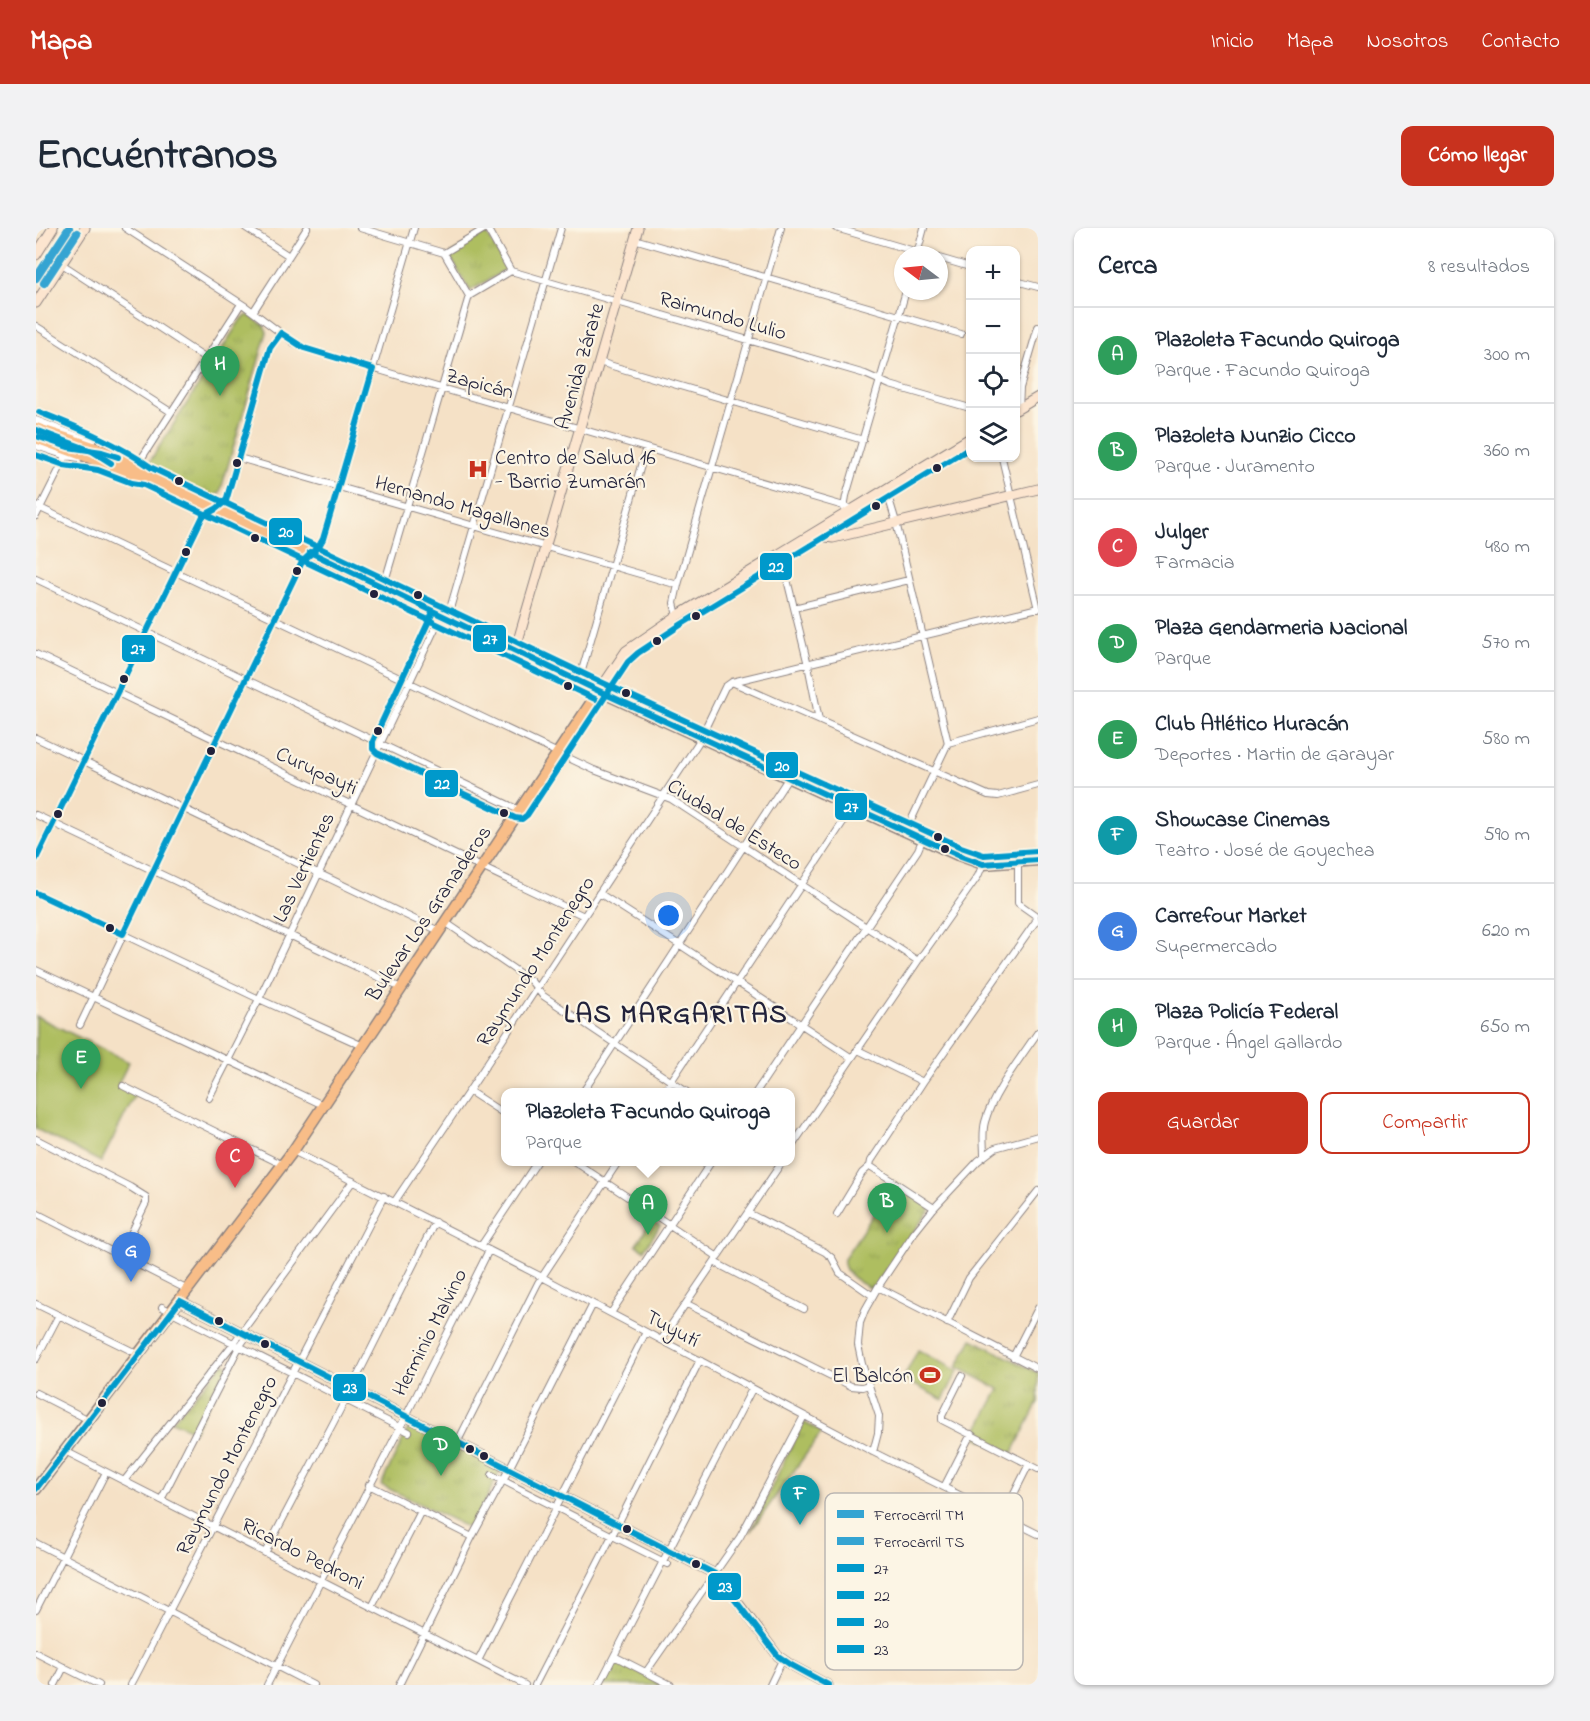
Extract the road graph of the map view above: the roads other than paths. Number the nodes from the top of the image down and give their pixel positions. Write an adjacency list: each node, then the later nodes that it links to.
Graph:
1 (53, 228): 19 (main road)
2 (85, 228): 22 (main road)
3 (125, 228): 33 (street, Zapicán)
4 (246, 228): 20 (street)
5 (307, 228): 20 (street)
6 (360, 228): 15 (street)
7 (414, 228): 15 (street)
8 (487, 228): 18 (street); 24 (street)
9 (561, 228): 26 (street, Las Vertientes)
10 (638, 228): 14 (main road, Avenida Zárate)
11 (781, 228): 25 (street)
12 (836, 228): 16 (street)
13 (924, 228): 17 (street)
14 (634, 239): 25 (street); 31 (main road, Avenida Zárate)
15 (409, 243): 18 (street); 43 (street)
16 (894, 246)
17 (919, 246)
18 (444, 253): 29 (street)
19 (36, 255)
20 (289, 256): 34 (street)
21 (948, 261): 23 (street)
22 (62, 264): 32 (main road); 41 (street)
23 (966, 266)
24 (511, 271): 26 (street, Raimundo Lulio); 29 (street)
25 (766, 278): 35 (street); 40 (street)
26 (546, 281): 31 (street, Raimundo Lulio); 49 (street, Las Vertientes)
27 (1020, 281): 28 (street)
28 (1038, 287)
29 (469, 296): 45 (street)
30 (903, 300): 35 (street)
31 (617, 301): 40 (street, Raimundo Lulio); 42 (main road, Avenida Zárate)
32 (36, 303)
33 (241, 304): 34 (street, Zapicán); 41 (street)
34 (253, 312): 38 (street, Zapicán)
35 (899, 316): 39 (street); 44 (street)
36 (36, 326): 52 (street)
37 (1038, 327): 50 (street)
38 (281, 333): 43 (street, Zapicán); 63 (street)
39 (960, 334)
40 (749, 339): 44 (street, Raimundo Lulio); 47 (street)
41 (205, 358): 52 (street)
42 (599, 362): 47 (street); 55 (main road, Avenida Zárate)
43 (373, 369): 45 (street, Zapicán); 69 (street)
44 (880, 380): 48 (street, Raimundo Lulio); 57 (street)
45 (441, 389): 49 (street, Zapicán); 74 (street)
46 (1038, 397): 51 (main road)
47 (732, 401): 57 (street); 67 (street)
48 (966, 407)
49 (508, 408): 55 (street, Zapicán); 79 (street, Las Vertientes)
50 (1017, 408)
51 (1019, 408)
52 (171, 412): 66 (street)
53 (36, 420): 61 (street)
54 (36, 428): 61 (main road)
55 (580, 428): 60 (street, Zapicán); 81 (main road, Avenida Zárate)
56 (36, 438): 64 (main road)
57 (863, 440): 76 (street)
58 (966, 440): 70 (main road, Bulevar Los Granaderos)
59 (36, 446): 62 (street)
60 (646, 448): 67 (street, Zapicán); 84 (street)
61 (116, 455): 66 (main road)
62 (66, 456): 64 (street); 73 (street)
63 (239, 458): 69 (street, Hernando Magallanes); 75 (street)
64 (100, 460): 68 (main road)
65 (1003, 462): 72 (street)
66 (136, 467): 68 (main road)
67 (712, 467): 76 (street, Zapicán); 88 (street)
68 (147, 476): 75 (main road)
69 (339, 488): 74 (street, Hernando Magallanes); 82 (street)
70 (886, 489): 76 (main road, Bulevar Los Granaderos); 78 (street)
71 (1038, 489): 72 (main road)
72 (1011, 495): 78 (main road); 91 (street)
73 (38, 507): 77 (street); 85 (street, Ciudad de Esteco)
74 (407, 507): 79 (street, Hernando Magallanes); 89 (street)
75 (216, 509): 82 (main road); 85 (street)
76 (844, 510): 80 (main road, Bulevar Los Granaderos)
77 (36, 516)
78 (896, 522): 80 (main road); 87 (street)
79 (474, 527): 81 (street, Hernando Magallanes); 93 (street, Las Vertientes)
80 (818, 531): 83 (main road, Bulevar Los Granaderos)
81 (546, 547): 84 (street, Hernando Magallanes); 97 (main road, Avenida Zárate)
82 (310, 552): 89 (main road); 94 (street)
83 (778, 554): 90 (street); 92 (main road, Bulevar Los Granaderos)
84 (613, 566): 88 (street, Hernando Magallanes); 101 (street)
85 (175, 572): 94 (street, Ciudad de Esteco); 95 (street)
86 (36, 579): 95 (street)
87 (909, 580): 90 (street); 96 (street)
88 (678, 585): 92 (street)
89 (383, 588): 93 (main road)
90 (794, 608): 99 (street)
91 (1038, 608): 96 (street)
92 (677, 616): 104 (main road, Bulevar Los Granaderos)
93 (444, 618): 97 (main road); 103 (street, Las Vertientes)
94 (275, 619): 100 (street); 103 (street, Ciudad de Esteco)
95 (146, 631): 100 (street); 105 (street)
96 (923, 636): 99 (street); 111 (street)
97 (515, 651): 101 (main road)
98 (36, 654): 105 (street, Curupayti)
99 (808, 665): 102 (street); 107 (street)
100 (246, 679): 110 (street); 112 (street)
101 (579, 681): 104 (main road)
102 (732, 682): 107 (street); 108 (street, Raymundo Montenegro)
103 (410, 684): 112 (street, Las Vertientes); 113 (street, Ciudad de Esteco)
104 (599, 691): 108 (main road); 113 (main road, Bulevar Los Granaderos)
105 (116, 693): 110 (street, Curupayti); 114 (street)
106 (1038, 718): 111 (street)
107 (819, 720): 115 (street)
108 (701, 737): 116 (main road); 118 (street, Raymundo Montenegro)
109 (36, 738): 114 (street)
110 (216, 740): 119 (street, Curupayti); 121 (street)
111 (948, 743): 115 (street)
112 (381, 745): 119 (street, Las Vertientes); 122 (street)
113 (558, 753): 118 (street, Ciudad de Esteco); 122 (main road, Bulevar Los Granaderos)
114 (84, 761): 121 (street); 124 (street)
115 (935, 772): 117 (street); 125 (street)
116 (789, 777): 120 (main road); 127 (street)
117 (1038, 785)
118 (663, 795): 127 (street, Ciudad de Esteco); 137 (street, Raymundo Montenegro)
119 (351, 805): 132 (street, Curupayti); 134 (street, Las Vertientes)
120 (852, 806): 125 (main road); 135 (street)
121 (183, 808): 133 (street); 134 (street)
122 (519, 810): 132 (main road, Bulevar Los Granaderos)
123 (36, 815): 124 (street)
124 (53, 823): 128 (street); 133 (street)
125 (906, 831): 126 (main road)
126 (923, 838): 131 (main road); 140 (street)
127 (744, 846): 135 (street, Ciudad de Esteco); 143 (street)
128 (36, 859)
129 (1038, 860): 130 (main road)
130 (1018, 862): 131 (main road); 160 (street)
131 (982, 864): 144 (street)
132 (482, 867): 138 (street, Curupayti); 139 (main road, Bulevar Los Granaderos)
133 (153, 871): 141 (street); 142 (street)
134 (318, 873): 139 (street); 142 (street, Las Vertientes)
135 (802, 885): 140 (street, Ciudad de Esteco); 146 (street)
136 (36, 893): 141 (street)
137 (599, 893): 138 (street, Raymundo Montenegro); 143 (street)
138 (584, 916): 148 (street, Raymundo Montenegro)
139 (442, 926): 147 (main road, Bulevar Los Granaderos); 148 (street)
140 (865, 927): 144 (street, Ciudad de Esteco); 151 (street)
141 (123, 934): 149 (street); 150 (street)
142 (289, 936): 147 (street); 150 (street, Las Vertientes)
143 (680, 945): 146 (street); 154 (street)
144 (918, 961): 156 (street)
145 (36, 970): 149 (street)
146 (738, 982): 151 (street); 159 (street)
147 (400, 988): 155 (main road, Bulevar Los Granaderos)
148 (537, 989): 154 (street); 166 (street, Raymundo Montenegro)
149 (94, 998): 152 (street); 158 (street)
150 (259, 999): 155 (street); 158 (street, Las Vertientes)
151 (801, 1024): 157 (street); 165 (street)
152 (80, 1025)
153 (1038, 1032): 174 (street)
154 (615, 1045): 159 (street); 162 (street)
155 (363, 1046): 168 (main road, Bulevar Los Granaderos)
156 (858, 1050): 157 (street); 160 (street)
157 (852, 1058): 172 (street)
158 (228, 1062): 167 (street, Las Vertientes); 168 (street)
159 (671, 1082): 163 (street); 164 (street)
160 (923, 1082): 181 (street)
161 (123, 1086): 175 (street)
162 (586, 1088)
163 (667, 1088)
164 (681, 1088)
165 (759, 1088)
166 (469, 1091): 169 (street); 186 (street, Raymundo Montenegro)
167 (209, 1098)
168 (323, 1105): 173 (main road, Bulevar Los Granaderos)
169 (501, 1112)
170 (1038, 1136): 174 (street)
171 (36, 1139): 195 (street)
172 (795, 1142)
173 (293, 1151): 175 (main road, Bulevar Los Granaderos); 182 (street, Tuyutí)
174 (984, 1155): 187 (street)
175 (283, 1164): 199 (main road, Bulevar Los Granaderos)
176 (534, 1166): 193 (street, Herminio Malvino)
177 (582, 1166): 183 (street)
178 (615, 1166): 183 (street)
179 (708, 1166): 192 (street)
180 (779, 1166): 189 (street)
181 (870, 1166): 187 (street); 190 (street)
182 (353, 1181): 185 (street, Tuyutí); 212 (street)
183 (605, 1182): 192 (street); 197 (street)
184 (1038, 1191): 210 (street)
185 (384, 1196): 186 (street, Tuyutí); 219 (street, Raymundo Montenegro)
186 (395, 1201): 191 (street, Tuyutí)
187 (934, 1208): 198 (street)
188 (36, 1213): 195 (street)
189 (748, 1213): 196 (street); 200 (street)
190 (837, 1214)
191 (435, 1222): 193 (street, Tuyutí); 224 (street)
192 (669, 1224): 196 (street); 208 (street)
193 (481, 1246): 194 (street, Tuyutí)
194 (489, 1250): 197 (street, Tuyutí); 228 (street, Herminio Malvino)
195 (120, 1256): 199 (street)
196 (716, 1259): 204 (street); 206 (street)
197 (542, 1277): 203 (street, Tuyutí); 234 (street)
198 (878, 1287): 200 (street); 210 (street)
199 (188, 1290): 201 (main road, Bulevar Los Granaderos)
200 (873, 1296): 223 (street)
201 (180, 1301): 207 (main road, Bulevar Los Granaderos); 212 (main road)
202 (36, 1304): 209 (street)
203 (593, 1304): 208 (street, Tuyutí); 239 (street)
204 (687, 1304): 213 (street); 223 (street)
205 (1038, 1308): 216 (street)
206 (804, 1309)
207 (167, 1310): 214 (street); 215 (main road, Bulevar Los Granaderos)
208 (611, 1313): 211 (street, Tuyutí)
209 (59, 1315): 215 (street); 217 (street)
210 (947, 1323): 216 (street)
211 (646, 1332): 213 (street, Tuyutí); 249 (street)
212 (243, 1335): 214 (street); 219 (main road)
213 (661, 1340): 218 (street, Tuyutí)
214 (236, 1345): 221 (street); 243 (street); 250 (street)
215 (138, 1354): 230 (main road, Bulevar Los Granaderos)
216 (1013, 1357): 220 (street)
217 (36, 1359)
218 (700, 1360): 225 (street, Tuyutí); 253 (street)
219 (298, 1362): 221 (street, Raymundo Montenegro); 224 (main road)
220 (1038, 1369)
221 (292, 1373): 227 (street); 255 (street, Raymundo Montenegro)
222 (962, 1376): 233 (street)
223 (869, 1385): 236 (street)
224 (351, 1389): 227 (street); 228 (main road)
225 (752, 1389): 229 (street, Tuyutí); 260 (street)
226 (36, 1393): 230 (street)
227 (345, 1400): 231 (street); 261 (street)
228 (406, 1416): 231 (street, Herminio Malvino); 234 (main road)
229 (804, 1416): 236 (street, Tuyutí); 264 (street)
230 (89, 1420): 235 (main road, Bulevar Los Granaderos)
231 (400, 1427): 232 (street); 244 (street, Herminio Malvino)
232 (409, 1432)
233 (971, 1434): 237 (street); 246 (street)
234 (457, 1443): 239 (main road)
235 (65, 1451): 240 (street, Ricardo Pedroni); 245 (main road, Bulevar Los Granaderos)
236 (873, 1452): 246 (street, Tuyutí)
237 (1029, 1464): 238 (street); 248 (street)
238 (1038, 1468)
239 (509, 1469): 242 (street); 249 (main road)
240 (106, 1472): 243 (street, Ricardo Pedroni); 262 (street)
241 (492, 1475): 242 (street)
242 (503, 1480): 251 (street); 258 (street)
243 (124, 1481): 250 (street, Ricardo Pedroni)
244 (369, 1485): 252 (street); 265 (street, Herminio Malvino)
245 (37, 1487)
246 (944, 1487): 247 (street, Tuyutí)
247 (956, 1493)
248 (1014, 1493)
249 (562, 1495): 251 (street); 253 (main road)
250 (161, 1500): 255 (street, Ricardo Pedroni)
251 (555, 1508): 257 (street); 273 (street)
252 (421, 1511): 258 (street); 266 (street)
253 (618, 1524): 257 (street); 260 (main road)
254 (1023, 1526): 256 (street, Tuyutí)
255 (214, 1527): 261 (street, Ricardo Pedroni); 268 (street, Raymundo Montenegro)
256 (1038, 1534)
257 (612, 1536): 263 (street); 284 (street)
258 (472, 1538): 269 (street)
259 (36, 1543): 262 (street)
260 (669, 1551): 263 (street); 264 (main road)
261 (265, 1553): 265 (street, Ricardo Pedroni)
262 (63, 1557): 267 (street); 268 (street)
263 (666, 1563): 271 (street)
264 (715, 1574): 272 (main road); 276 (street)
265 (321, 1580): 266 (street, Ricardo Pedroni); 274 (street, Herminio Malvino)
266 (372, 1607): 269 (street, Ricardo Pedroni)
267 (36, 1610)
268 (170, 1611): 274 (street); 279 (street, Raymundo Montenegro)
269 (425, 1634): 273 (street, Ricardo Pedroni); 282 (street)
270 (36, 1653): 275 (street)
271 (614, 1656): 276 (street); 285 (street)
272 (782, 1660): 287 (street); 288 (main road)
273 (478, 1661): 283 (street, Ricardo Pedroni)
274 (276, 1666): 280 (street, Herminio Malvino); 281 (street)
275 (64, 1667): 277 (street); 278 (street)
276 (646, 1672): 286 (street)
277 (55, 1685)
278 (99, 1685)
279 (131, 1685)
280 (267, 1685)
281 (313, 1685)
282 (399, 1685)
283 (525, 1685)
284 (535, 1685)
285 (599, 1685)
286 (671, 1685)
287 (770, 1685)
288 (828, 1685)

